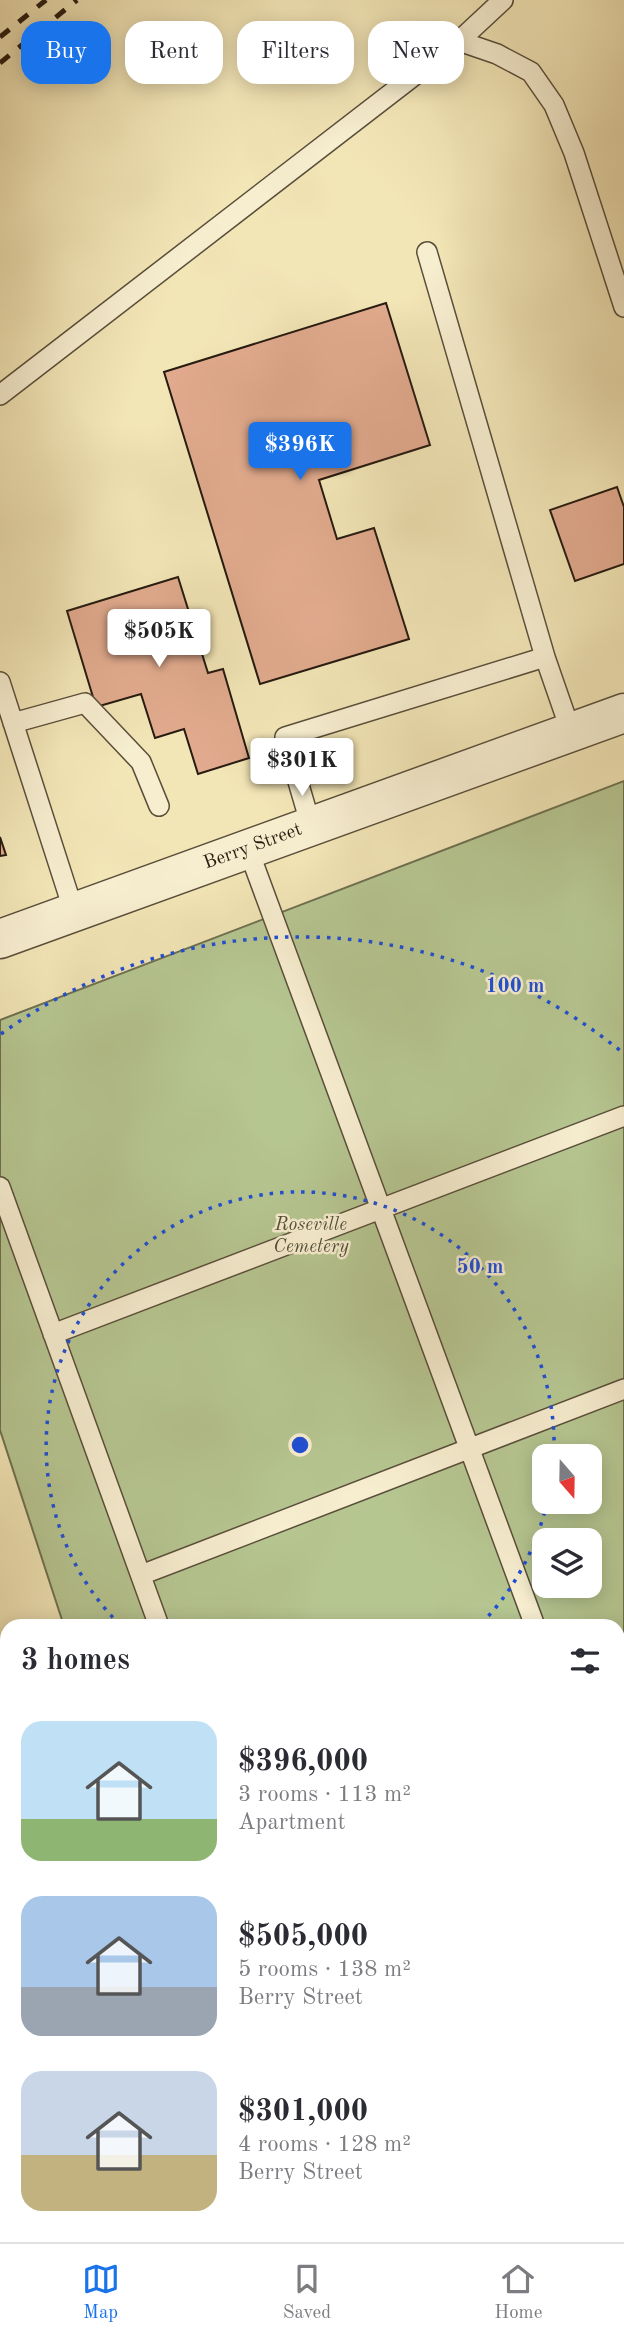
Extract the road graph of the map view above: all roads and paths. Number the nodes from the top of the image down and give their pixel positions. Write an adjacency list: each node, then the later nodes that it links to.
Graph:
1 (503, 0): 2 (lane)
2 (464, 36)
3 (464, 43): 6 (lane)
4 (403, 84): 7 (lane)
5 (427, 252): 8 (lane)
6 (624, 307)
7 (0, 395)
8 (545, 657): 12 (lane); 14 (lane)
9 (0, 681): 11 (lane)
10 (624, 713): 12 (street, Berry Street)
11 (13, 723): 13 (lane); 16 (lane)
12 (571, 732): 14 (street, Berry Street)
13 (159, 806)
14 (311, 826): 15 (street, Berry Street)
15 (248, 849): 16 (street, Berry Street); 20 (lane)
16 (74, 912): 17 (street, Berry Street)
17 (0, 939)
18 (624, 1116): 20 (lane)
19 (0, 1187): 21 (lane)
20 (381, 1209): 21 (lane); 23 (lane)
21 (53, 1334): 24 (lane)
22 (624, 1389): 23 (lane)
23 (470, 1449): 24 (lane); 26 (lane)
24 (141, 1575): 25 (lane)
25 (157, 1619)
26 (532, 1619)

